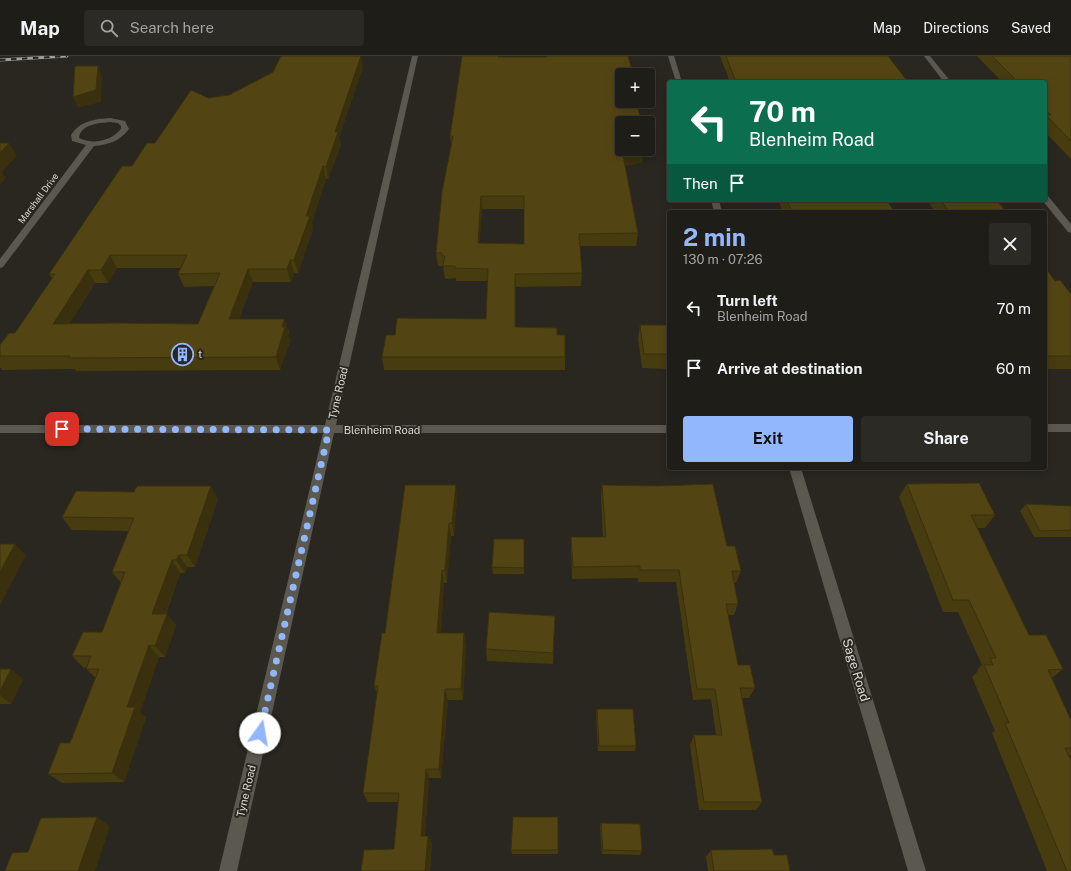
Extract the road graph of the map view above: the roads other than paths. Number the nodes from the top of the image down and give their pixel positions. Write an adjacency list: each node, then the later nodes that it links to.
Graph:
1 (415, 56): 14 (street, Tyne Road)
2 (671, 56): 4 (street)
3 (927, 56): 5 (street)
4 (678, 80)
5 (946, 80)
6 (92, 143): 6 (street); 9 (street, Marshall Drive)
7 (1047, 200): 8 (street)
8 (1071, 230)
9 (0, 265)
10 (1047, 428): 11 (street)
11 (1071, 428)
12 (0, 429): 14 (street, Blenheim Road)
13 (667, 429): 14 (street, Blenheim Road)
14 (329, 430): 16 (street, Tyne Road)
15 (796, 470): 17 (street, Sage Road)
16 (228, 871)
17 (917, 871)

